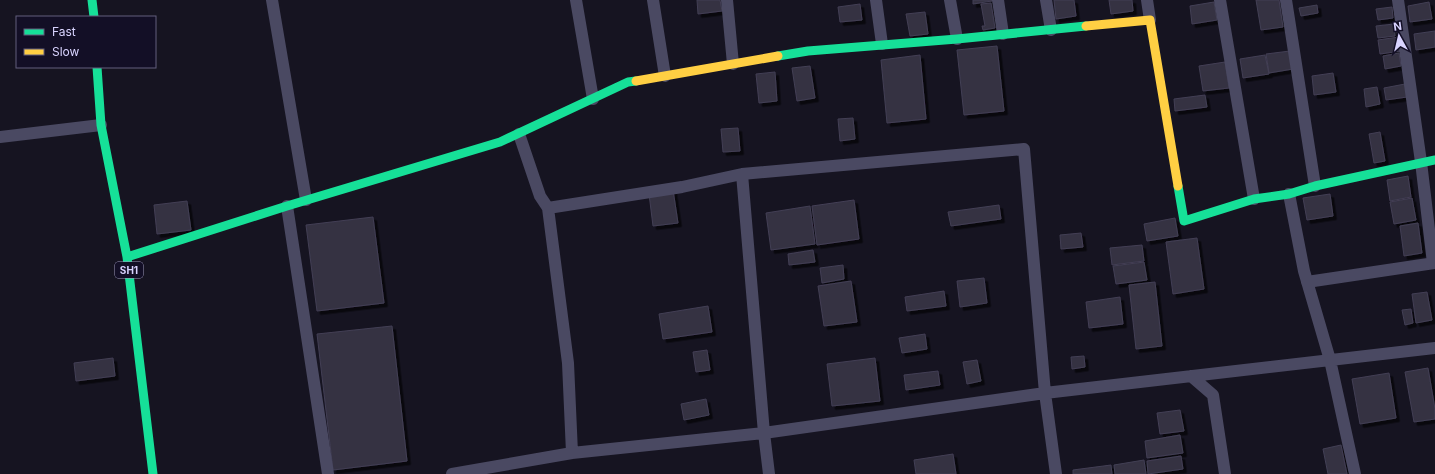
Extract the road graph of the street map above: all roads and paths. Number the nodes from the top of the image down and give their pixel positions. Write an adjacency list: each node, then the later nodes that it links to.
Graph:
1 (92, 0): 14 (street)
2 (272, 0): 33 (street)
3 (576, 0): 23 (street)
4 (654, 0): 22 (street)
5 (727, 0): 20 (street)
6 (876, 0): 19 (street)
7 (950, 0): 18 (street)
8 (998, 0): 17 (street)
9 (1046, 0): 16 (street)
10 (1147, 0): 15 (street)
11 (1220, 0): 32 (street)
12 (1286, 0): 30 (street)
13 (1398, 0): 28 (street)
14 (94, 16)
15 (1150, 20): 16 (street); 32 (street)
16 (1051, 30): 17 (street)
17 (1003, 34): 18 (street)
18 (957, 39): 19 (street)
19 (882, 44): 20 (street)
20 (733, 64): 22 (street)
21 (97, 68): 24 (street, SH1)
22 (665, 76): 23 (street)
23 (593, 99): 25 (street)
24 (101, 125): 26 (street); 36 (street, SH1)
25 (519, 134): 33 (street); 35 (street)
26 (0, 137)
27 (1435, 160): 28 (street)
28 (1420, 162): 30 (street); 37 (street)
29 (742, 174): 35 (street); 42 (street); 43 (street)
30 (1315, 186): 31 (street)
31 (1290, 194): 32 (street); 38 (street)
32 (1254, 199)
33 (306, 200): 34 (street)
34 (287, 206): 36 (street); 46 (street)
35 (548, 208): 44 (street)
36 (128, 257): 45 (street, SH1)
37 (1434, 263): 38 (street)
38 (1307, 282): 40 (street)
39 (1435, 348): 40 (street)
40 (1330, 360): 41 (street); 51 (street)
41 (1190, 376): 42 (street); 50 (street)
42 (1045, 393): 43 (street); 49 (street)
43 (764, 433): 44 (street); 48 (street)
44 (572, 453): 47 (street)
45 (153, 474)
46 (328, 474)
47 (452, 474)
48 (769, 474)
49 (1056, 474)
50 (1225, 474)
51 (1355, 474)

